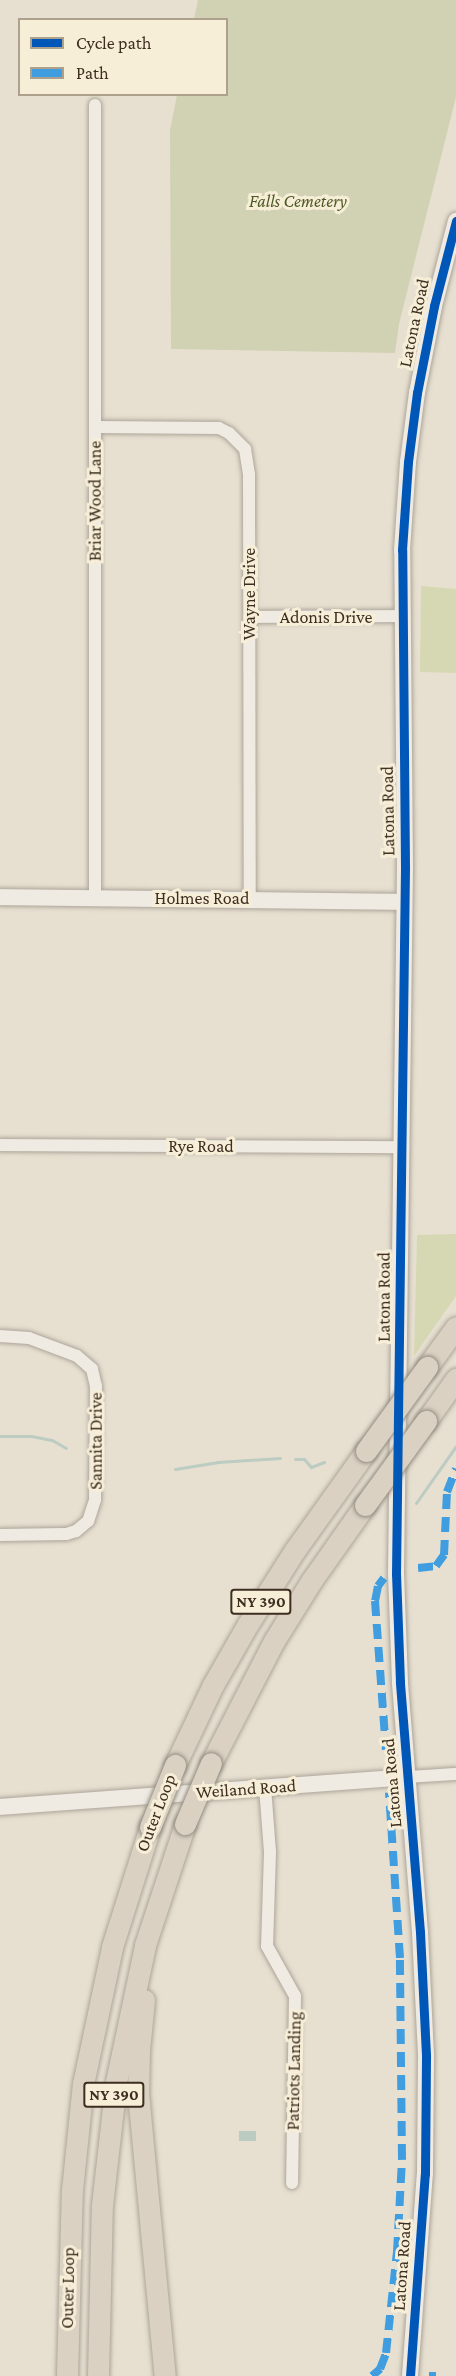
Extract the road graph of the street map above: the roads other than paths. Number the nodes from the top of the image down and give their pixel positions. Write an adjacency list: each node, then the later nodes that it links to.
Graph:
1 (95, 105): 3 (street, Briar Wood Lane)
2 (456, 221): 4 (street, Latona Road)
3 (94, 427): 5 (street, Wayne Drive); 7 (street, Briar Wood Lane)
4 (402, 616): 5 (street, Adonis Drive); 9 (street, Latona Road)
5 (249, 617): 8 (street, Wayne Drive)
6 (0, 897): 7 (street, Holmes Road)
7 (95, 897): 8 (street, Holmes Road)
8 (250, 898): 9 (street, Holmes Road)
9 (404, 902): 11 (street, Latona Road)
10 (0, 1145): 11 (street, Rye Road)
11 (402, 1147): 17 (street, Latona Road)
12 (456, 1327): 22 (highway, Outer Loop / NY 390, bridge)
13 (0, 1336): 15 (street, Sannita Drive)
14 (456, 1379): 20 (highway, Outer Loop / NY 390, bridge)
15 (0, 1535)
16 (456, 1774): 17 (street, Weiland Road)
17 (408, 1777): 18 (street, Weiland Road); 25 (street, Latona Road)
18 (265, 1787): 19 (street, Weiland Road); 21 (street, Patriots Landing)
19 (0, 1807)
20 (155, 1912): 23 (highway, Outer Loop / NY 390); 24 (highway)
21 (292, 2183)
22 (67, 2376)
23 (98, 2376)
24 (165, 2376)
25 (410, 2376)

